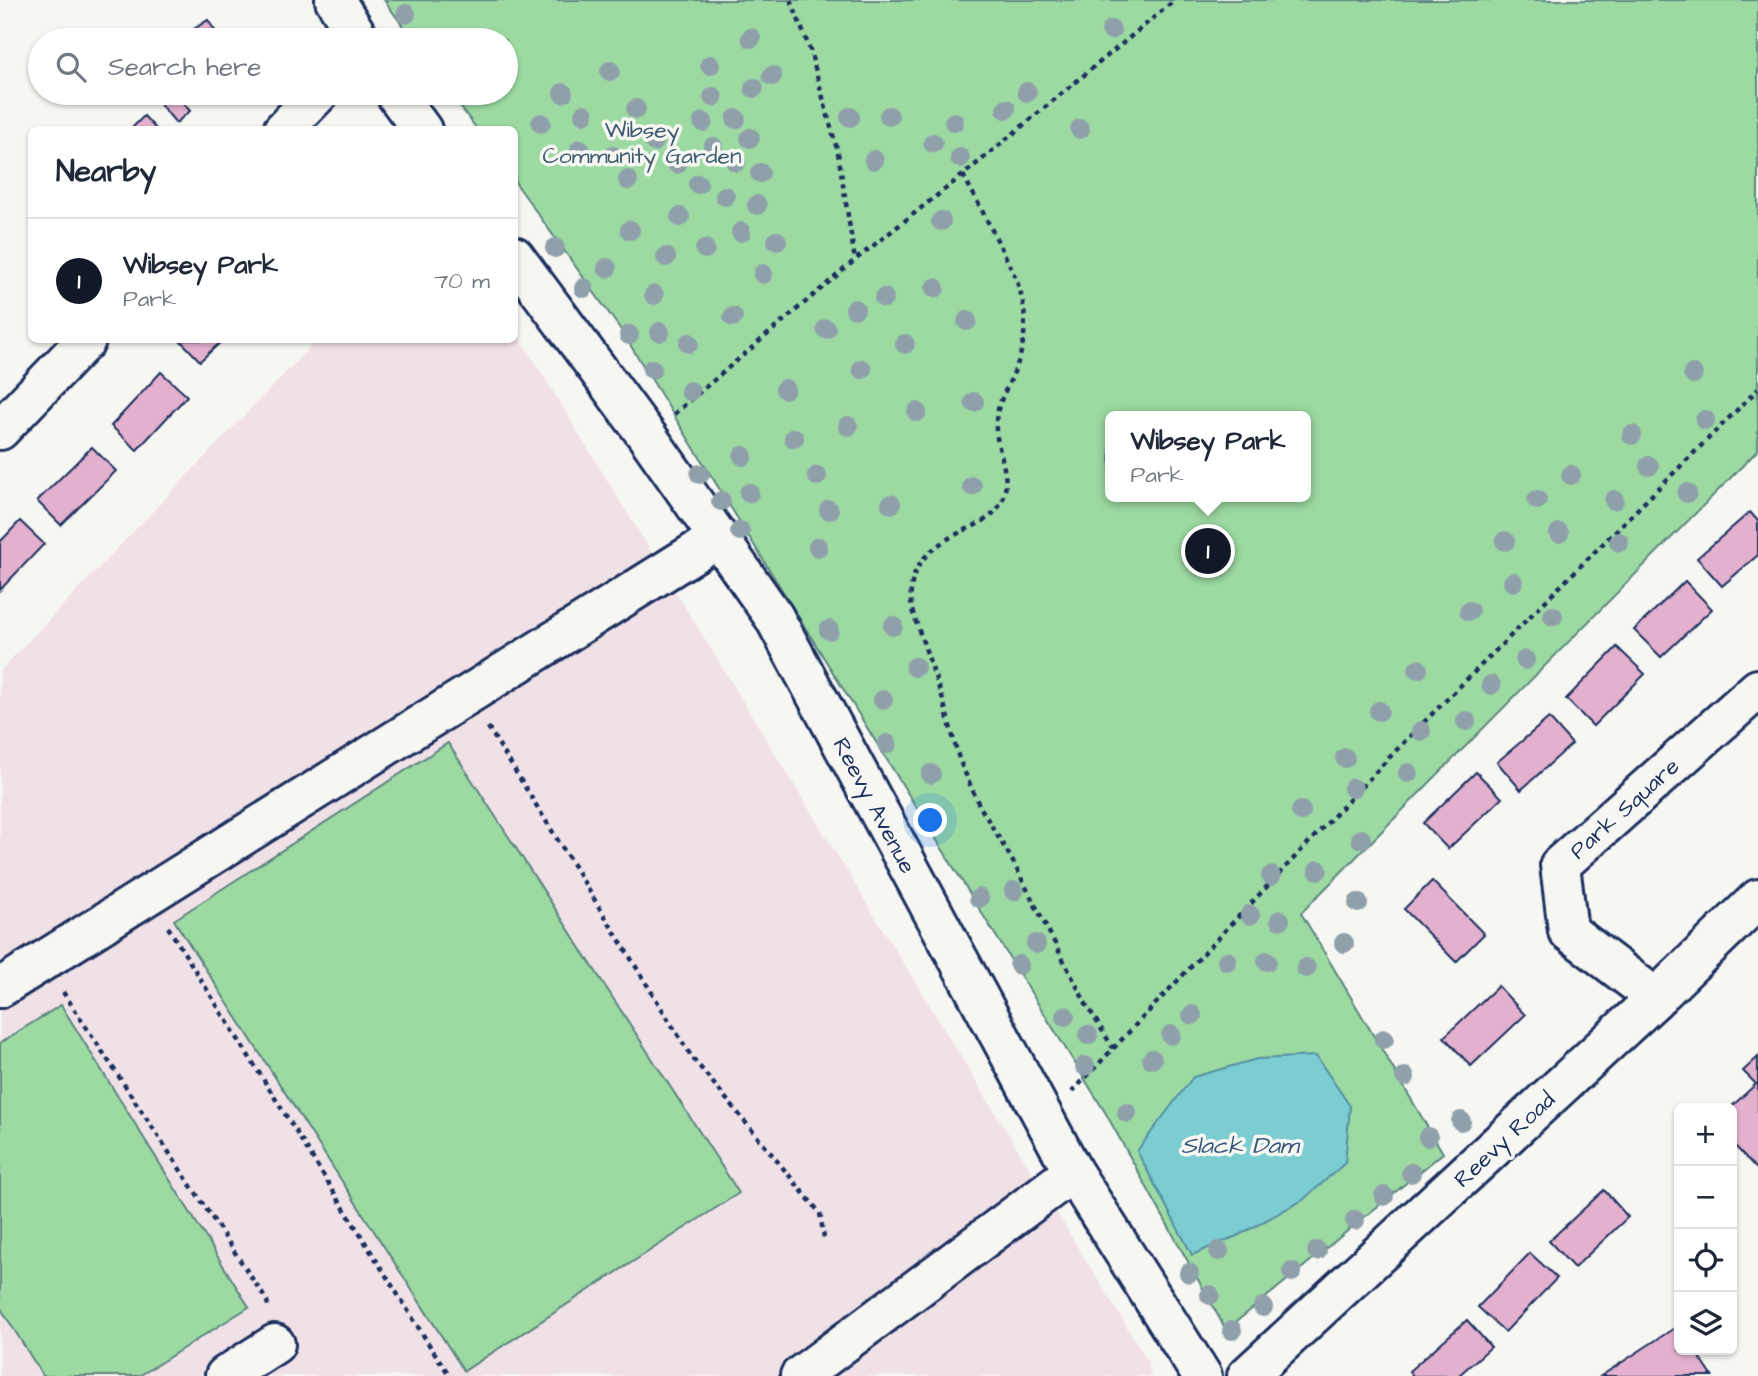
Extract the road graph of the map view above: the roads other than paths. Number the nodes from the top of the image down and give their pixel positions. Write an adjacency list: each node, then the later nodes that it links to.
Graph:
1 (335, 0): 2 (street)
2 (352, 28)
3 (307, 105): 5 (street)
4 (404, 105): 6 (street)
5 (287, 126)
6 (419, 126)
7 (518, 261): 10 (street, Reevy Avenue)
8 (83, 343): 9 (street)
9 (0, 430)
10 (718, 538): 13 (street); 15 (street, Reevy Avenue)
11 (1758, 689): 14 (street, Park Square)
12 (1758, 899): 14 (street, Reevy Road)
13 (0, 988)
14 (1656, 998): 20 (street, Reevy Road)
15 (1073, 1172): 18 (street); 19 (street, Reevy Avenue)
16 (275, 1344): 17 (street)
17 (225, 1376)
18 (800, 1376)
19 (1202, 1376)
20 (1247, 1376)

